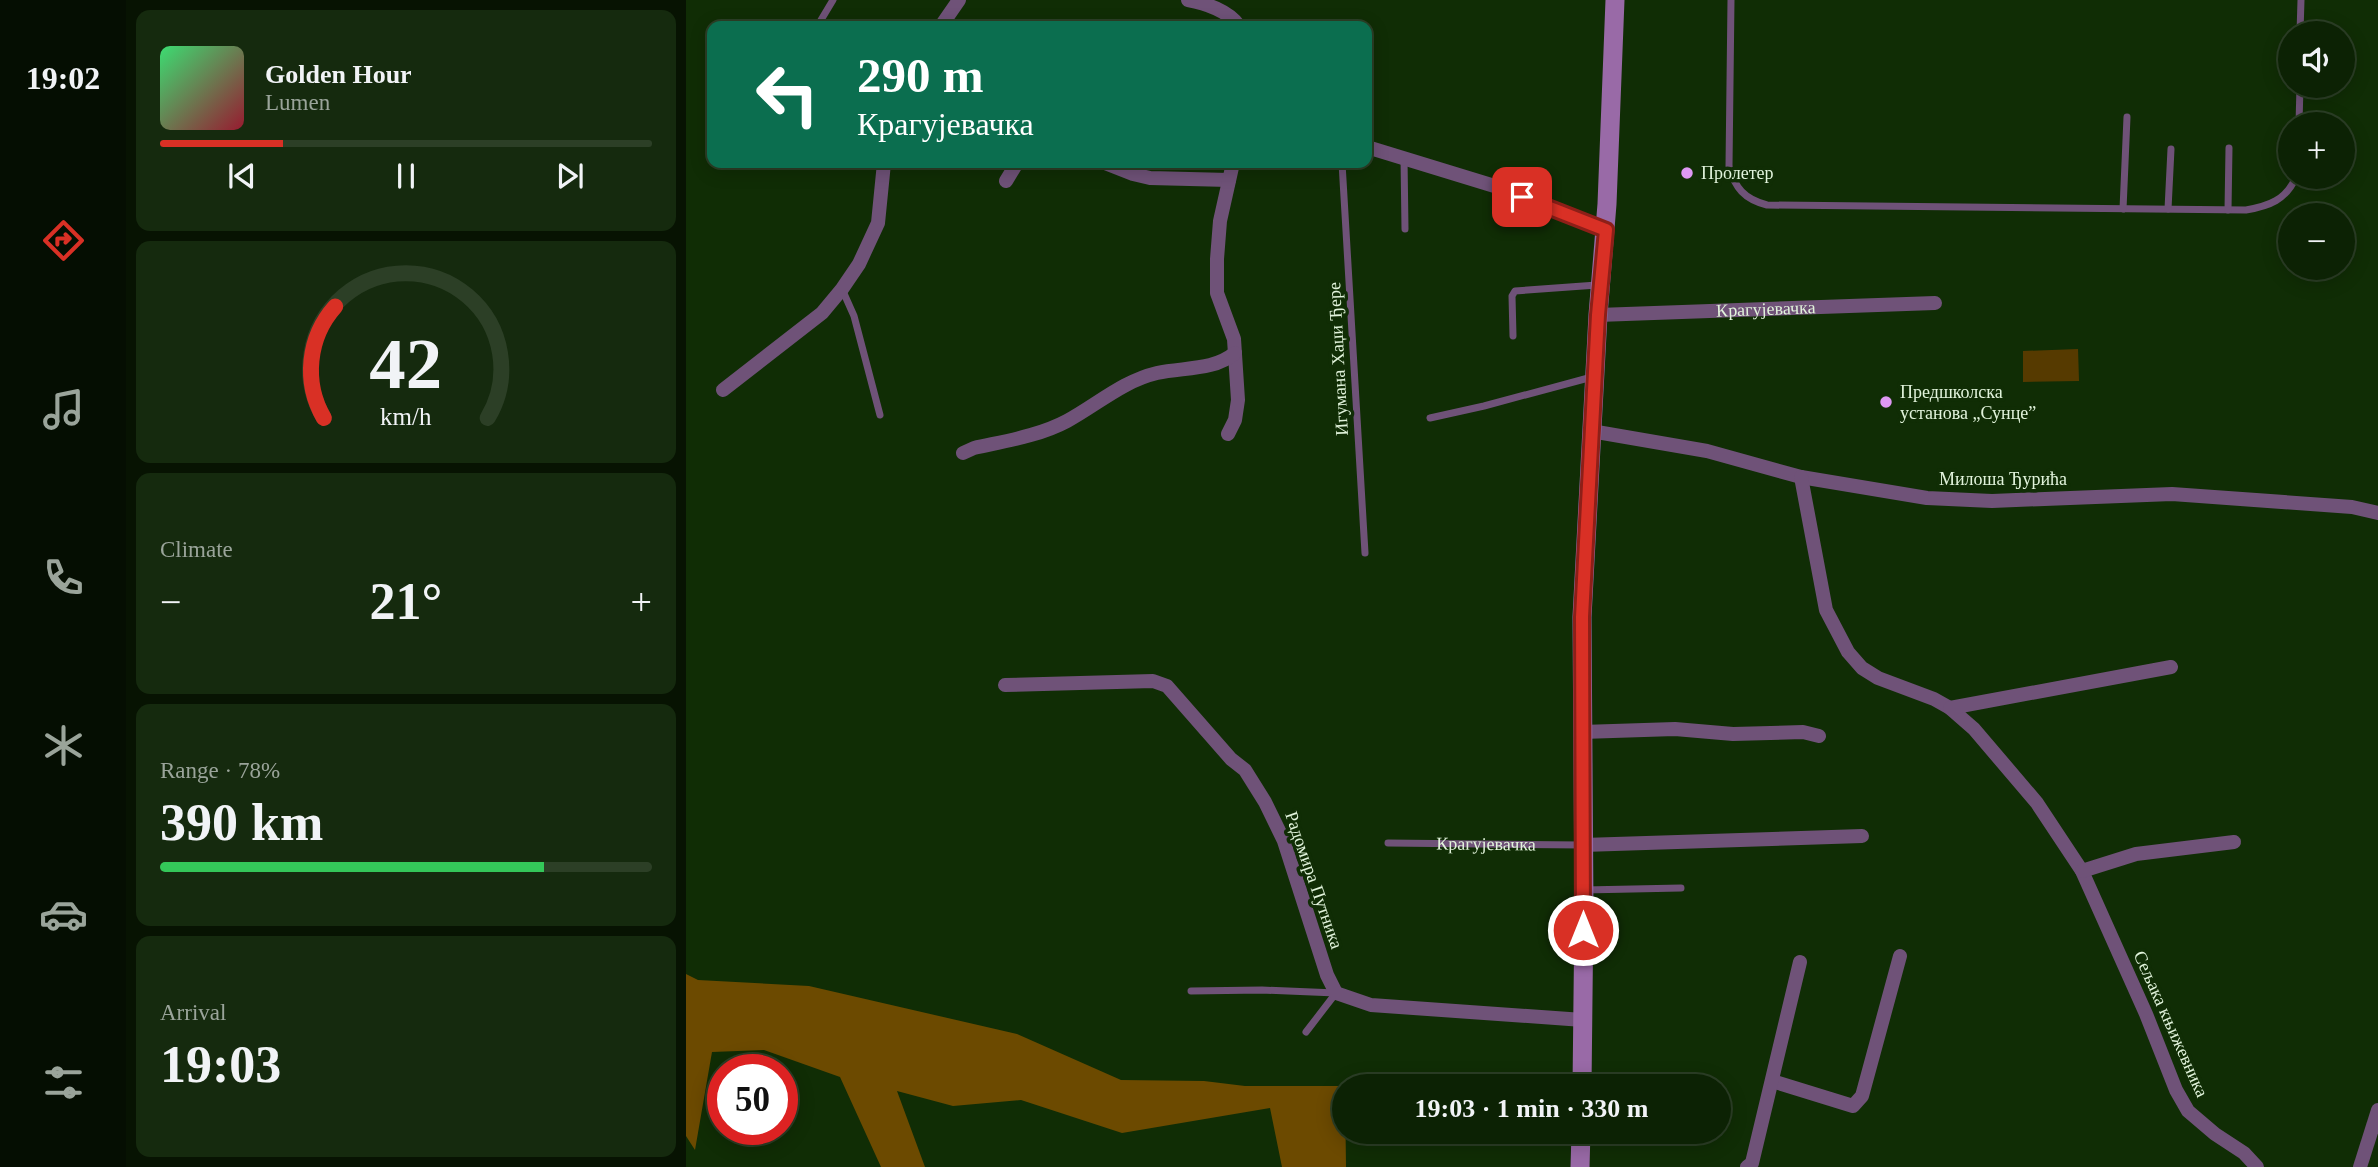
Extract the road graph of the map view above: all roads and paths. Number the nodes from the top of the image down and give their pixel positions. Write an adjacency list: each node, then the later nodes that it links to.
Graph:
1 (833, 0): 7 (lane)
2 (959, 0): 8 (street)
3 (1188, 0): 9 (street)
4 (1615, 0): 28 (main road)
5 (1731, 0): 24 (lane)
6 (2301, 0): 10 (lane)
7 (821, 20)
8 (944, 21)
9 (1235, 21)
10 (2300, 21)
11 (2127, 117): 24 (lane)
12 (1372, 148): 15 (street)
13 (2229, 148): 26 (lane)
14 (2172, 149): 25 (lane)
15 (1404, 158): 27 (lane); 28 (street)
16 (884, 168): 30 (street)
17 (1014, 168): 22 (street)
18 (1118, 168): 21 (street)
19 (1232, 168): 21 (street)
20 (1342, 168): 44 (lane, Игумана Хаџи Ђере)
21 (1229, 180): 34 (street)
22 (1006, 181)
23 (2290, 189): 26 (lane)
24 (2123, 209): 25 (lane)
25 (2168, 209): 26 (lane)
26 (2228, 210)
27 (1405, 229)
28 (1606, 230): 29 (main road)
29 (1600, 285): 32 (main road); 33 (lane)
30 (842, 289): 36 (street); 37 (lane)
31 (1935, 303): 32 (street, Крагујевачка)
32 (1598, 315): 35 (main road)
33 (1513, 336)
34 (1235, 353): 40 (street); 41 (street)
35 (1595, 377): 38 (lane); 39 (main road)
36 (723, 390)
37 (880, 415)
38 (1430, 418)
39 (1591, 430): 42 (street, Милоша Ђурића); 48 (main road)
40 (1228, 434)
41 (963, 453)
42 (1801, 477): 43 (street, Милоша Ђурића); 47 (street, Сељака књижевника)
43 (2378, 513)
44 (1366, 553)
45 (2171, 667): 47 (street)
46 (1005, 685): 60 (street, Радомира Путника)
47 (1950, 708): 54 (street, Сељака књижевника)
48 (1582, 732): 49 (street); 53 (main road)
49 (1819, 736)
50 (1861, 836): 53 (street)
51 (2234, 842): 54 (street)
52 (1388, 843): 53 (lane, Крагујевачка)
53 (1583, 845): 56 (main road)
54 (2081, 871): 69 (street, Сељака књижевника)
55 (1681, 888): 56 (lane)
56 (1583, 890): 61 (main road)
57 (1900, 956): 64 (street)
58 (1800, 962): 64 (street)
59 (1191, 991): 60 (lane)
60 (1336, 993): 61 (street); 62 (lane)
61 (1583, 1020): 63 (main road)
62 (1306, 1032)
63 (1582, 1074)
64 (1772, 1081): 68 (street)
65 (2378, 1110): 70 (street)
66 (1581, 1144): 67 (main road)
67 (1580, 1167)
68 (1747, 1167)
69 (2257, 1167)
70 (2360, 1167)

